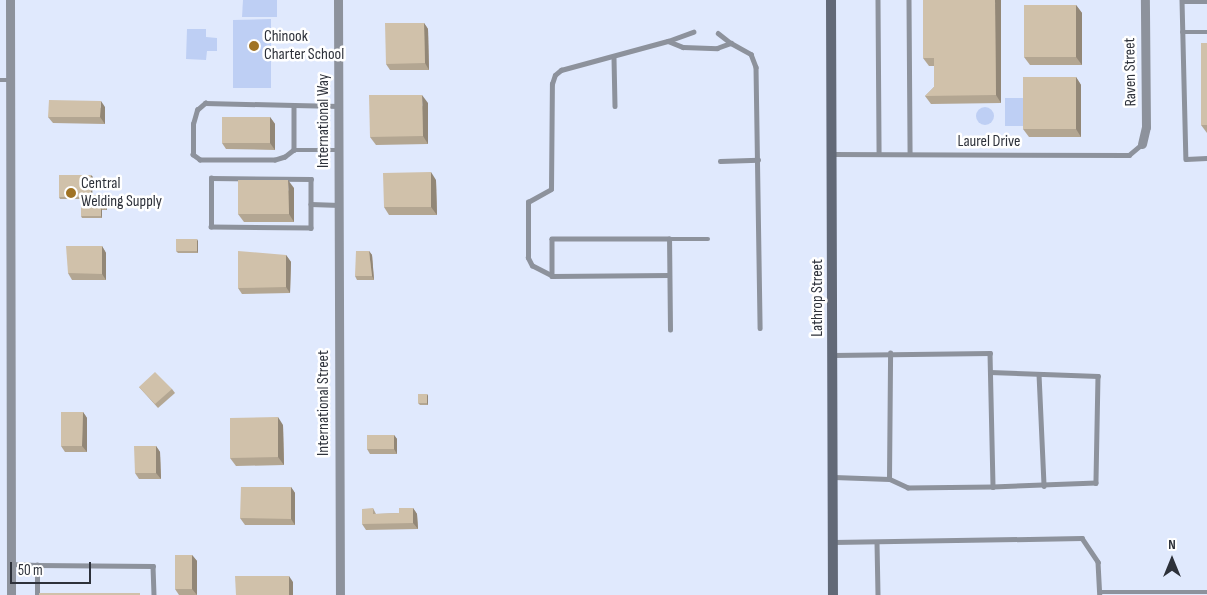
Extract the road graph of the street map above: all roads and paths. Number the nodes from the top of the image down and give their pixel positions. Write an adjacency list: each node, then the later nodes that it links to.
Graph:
1 (10, 0): 17 (street)
2 (338, 0): 19 (street, International Way)
3 (831, 0): 24 (main road, Lathrop Street)
4 (878, 0): 25 (lane)
5 (909, 0): 26 (lane)
6 (1145, 0): 21 (street, Raven Street)
7 (1182, 1): 8 (lane); 10 (lane)
8 (1207, 2)
9 (693, 32): 13 (lane)
10 (1182, 32): 11 (lane); 27 (lane)
11 (1207, 32)
12 (718, 33): 14 (lane)
13 (668, 41): 14 (lane); 15 (lane)
14 (731, 43): 28 (lane)
15 (614, 58): 20 (lane); 35 (lane)
16 (0, 80): 17 (lane)
17 (10, 80): 48 (street)
18 (294, 105): 19 (lane); 22 (lane); 22 (lane)
19 (339, 106): 23 (street, International Way)
20 (615, 106)
21 (1142, 144): 26 (lane, Laurel Drive)
22 (294, 150): 23 (lane)
23 (339, 150): 31 (street, International Way)
24 (832, 154): 25 (lane, Laurel Drive); 39 (main road, Lathrop Street)
25 (879, 154): 26 (lane, Laurel Drive)
26 (910, 154)
27 (1207, 158)
28 (758, 160): 29 (lane); 36 (lane)
29 (720, 161)
30 (311, 204): 30 (lane); 31 (lane)
31 (339, 208): 55 (street, International Street)
32 (669, 238): 33 (lane); 34 (lane); 35 (lane)
33 (708, 238)
34 (670, 275): 35 (lane); 37 (lane)
35 (552, 276)
36 (760, 328)
37 (670, 330)
38 (890, 353): 39 (lane); 40 (lane); 43 (lane)
39 (833, 354): 42 (main road, Lathrop Street)
40 (990, 372): 41 (lane); 44 (lane)
41 (1039, 374): 45 (lane); 45 (lane)
42 (833, 477): 43 (lane); 46 (main road, Lathrop Street)
43 (889, 478): 44 (lane)
44 (993, 486): 45 (lane)
45 (1044, 486)
46 (833, 542): 47 (lane); 56 (main road, Lathrop Street)
47 (877, 542): 51 (lane); 57 (lane)
48 (11, 564): 49 (lane); 52 (street)
49 (37, 565): 53 (lane); 54 (lane)
50 (1207, 592): 51 (lane)
51 (1100, 594)
52 (12, 595)
53 (37, 595)
54 (154, 595)
55 (340, 595)
56 (833, 595)
57 (878, 595)

